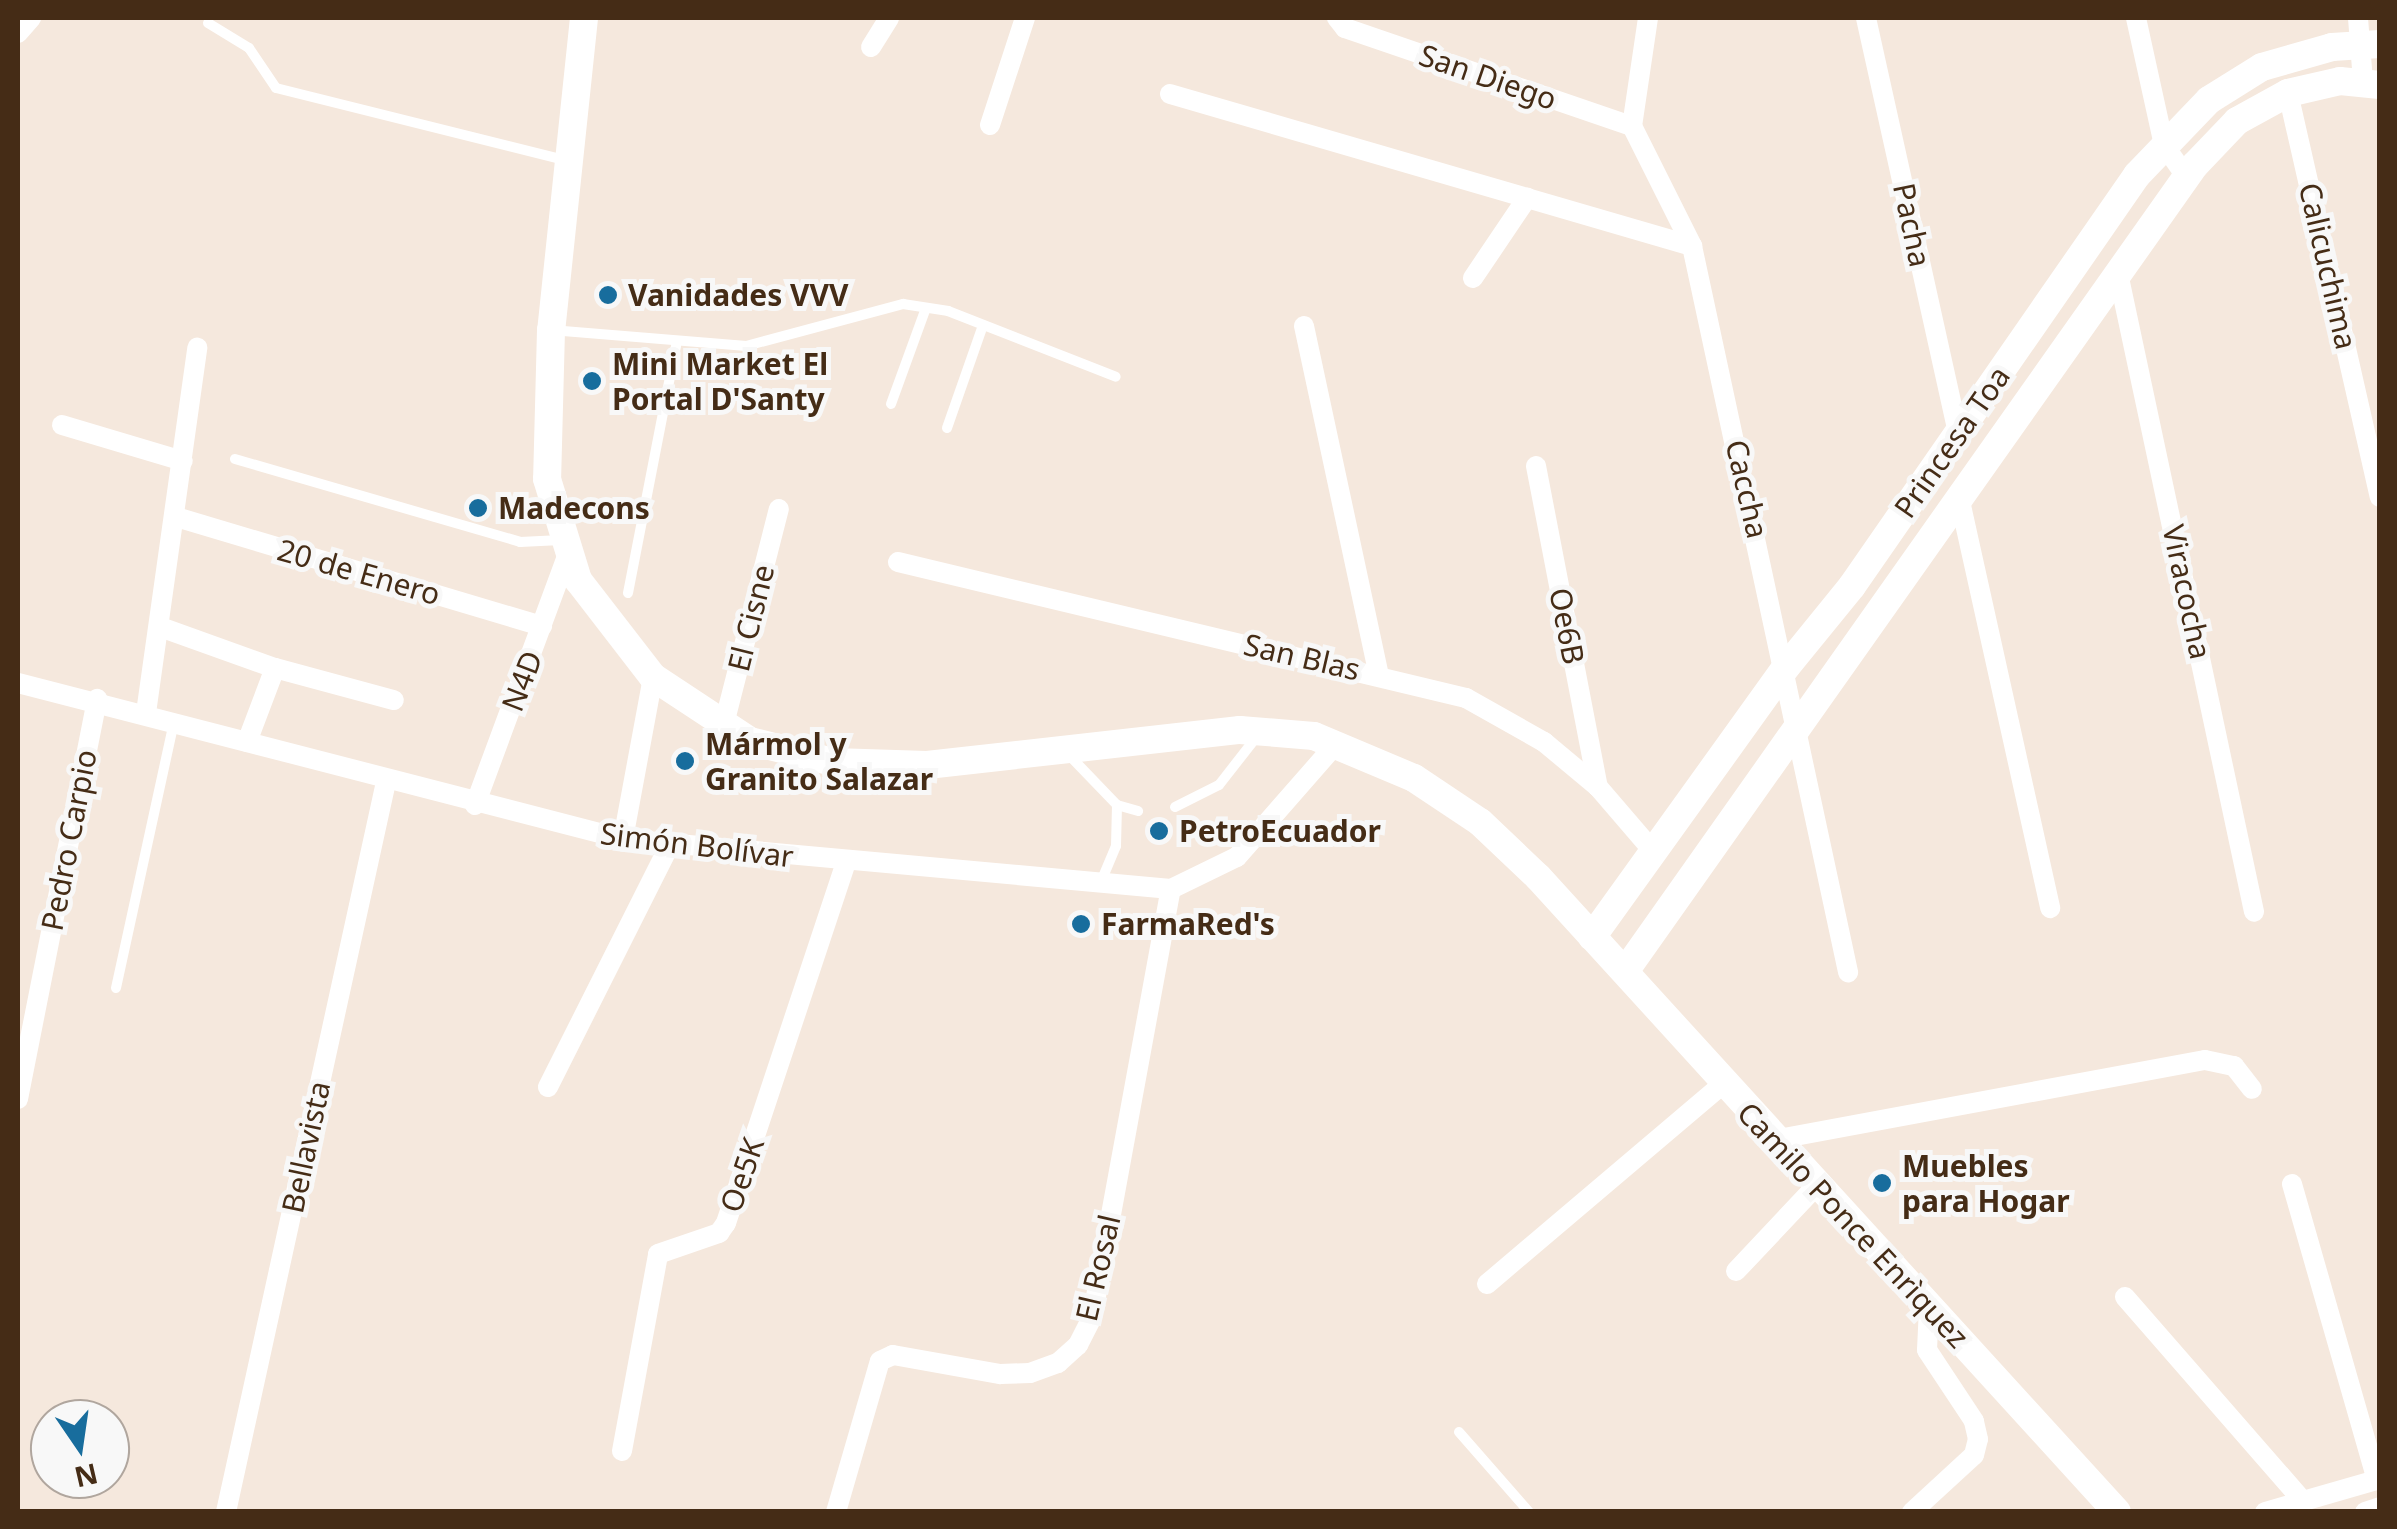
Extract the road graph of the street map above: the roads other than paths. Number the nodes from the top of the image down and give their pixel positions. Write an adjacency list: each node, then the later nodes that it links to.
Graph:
1 (31, 18): 10 (street)
2 (584, 18): 19 (main road, Camilo Ponce Enrìquez)
3 (889, 18): 12 (street)
4 (1024, 18): 16 (street)
5 (1648, 18): 17 (street)
6 (1866, 18): 35 (street, Pacha)
7 (2136, 18): 18 (street)
8 (208, 23): 19 (lane)
9 (1341, 23): 17 (street, San Diego)
10 (18, 33)
11 (2367, 35): 13 (street); 18 (main road, Princesa Toa)
12 (871, 47)
13 (2371, 83): 14 (main road, Princesa Toa)
14 (2288, 93): 20 (main road, Princesa Toa); 39 (street, Calicuchima)
15 (1170, 94): 21 (street)
16 (990, 124)
17 (1632, 126): 22 (street, Caccha)
18 (2164, 145): 20 (street); 35 (main road, Princesa Toa)
19 (570, 161): 28 (main road, Camilo Ponce Enrìquez)
20 (2186, 176): 23 (main road, Princesa Toa)
21 (1527, 198): 22 (street); 24 (street)
22 (1692, 246): 48 (street, Caccha)
23 (2118, 272): 40 (main road, Princesa Toa); 76 (street, Viracocha)
24 (1474, 278)
25 (926, 308): 26 (lane); 29 (lane); 32 (lane)
26 (983, 325): 31 (lane); 34 (lane)
27 (1304, 326): 50 (street)
28 (552, 330): 29 (lane); 43 (main road, Camilo Ponce Enrìquez)
29 (677, 342): 45 (lane)
30 (198, 348): 37 (street)
31 (1116, 377)
32 (891, 404)
33 (62, 426): 37 (street)
34 (946, 428)
35 (1958, 434): 48 (main road, Princesa Toa)
36 (235, 459): 43 (lane)
37 (183, 462): 42 (street)
38 (1536, 466): 64 (street, Oe6B)
39 (2380, 497)
40 (1960, 501): 57 (main road, Princesa Toa); 75 (street)
41 (779, 509): 58 (street, El Cisne)
42 (176, 518): 46 (street, 20 de Enero); 47 (street)
43 (564, 548): 46 (street, N4D); 51 (main road, Camilo Ponce Enrìquez)
44 (898, 562): 50 (street, San Blas)
45 (628, 592)
46 (542, 626): 66 (street, N4D)
47 (163, 628): 49 (street); 55 (street)
48 (1786, 666): 57 (street, Caccha); 71 (main road, Princesa Toa)
49 (275, 668): 54 (street); 60 (street)
50 (1379, 675): 64 (street, San Blas)
51 (654, 677): 58 (main road, Camilo Ponce Enrìquez); 69 (street)
52 (18, 683): 53 (street, Simón Bolívar)
53 (97, 699): 55 (street, Simón Bolívar); 84 (street, Pedro Carpio)
54 (394, 700)
55 (146, 712): 56 (street, Simón Bolívar)
56 (174, 721): 60 (street, Simón Bolívar); 80 (lane)
57 (1798, 727): 78 (main road, Princesa Toa); 79 (street, Caccha)
58 (723, 728): 62 (main road, Camilo Ponce Enrìquez)
59 (1260, 731): 61 (main road, Camilo Ponce Enrìquez); 62 (main road, Camilo Ponce Enrìquez); 67 (lane)
60 (246, 742): 63 (street, Simón Bolívar)
61 (1336, 744): 74 (street); 77 (main road, Camilo Ponce Enrìquez)
62 (1063, 748): 65 (lane)
63 (386, 782): 66 (street, Simón Bolívar); 97 (street, Bellavista)
64 (1598, 786): 71 (street, San Blas)
65 (1116, 804): 68 (lane); 73 (lane)
66 (475, 805): 69 (street, Simón Bolívar)
67 (1175, 808)
68 (1138, 811)
69 (624, 839): 70 (street, Simón Bolívar)
70 (669, 846): 72 (street, Simón Bolívar); 82 (street)
71 (1652, 852): 77 (main road, Princesa Toa)
72 (846, 862): 73 (street, Simón Bolívar); 93 (street, Oe5K)
73 (1100, 884): 74 (street, Simón Bolívar)
74 (1170, 890): 98 (street, El Rosal)
75 (2050, 908)
76 (2254, 912)
77 (1592, 937): 78 (main road, Camilo Ponce Enrìquez)
78 (1626, 970): 81 (main road, Camilo Ponce Enrìquez)
79 (1848, 972)
80 (116, 988)
81 (1724, 1083): 85 (main road, Camilo Ponce Enrìquez); 89 (street)
82 (548, 1087)
83 (2252, 1089): 85 (street)
84 (18, 1099)
85 (1773, 1140): 87 (main road, Camilo Ponce Enrìquez)
86 (2292, 1184): 94 (street)
87 (1816, 1186): 88 (street); 91 (main road, Camilo Ponce Enrìquez)
88 (1736, 1271)
89 (1488, 1284)
90 (2125, 1297): 95 (street)
91 (1928, 1307): 100 (street); 101 (main road, Camilo Ponce Enrìquez)
92 (1459, 1432): 99 (lane)
93 (622, 1451)
94 (2378, 1479): 95 (street)
95 (2302, 1500): 102 (street)
96 (2380, 1507): 103 (street)
97 (226, 1512)
98 (836, 1512)
99 (1529, 1512)
100 (1912, 1512)
101 (2117, 1512)
102 (2264, 1512)
103 (2364, 1512)

